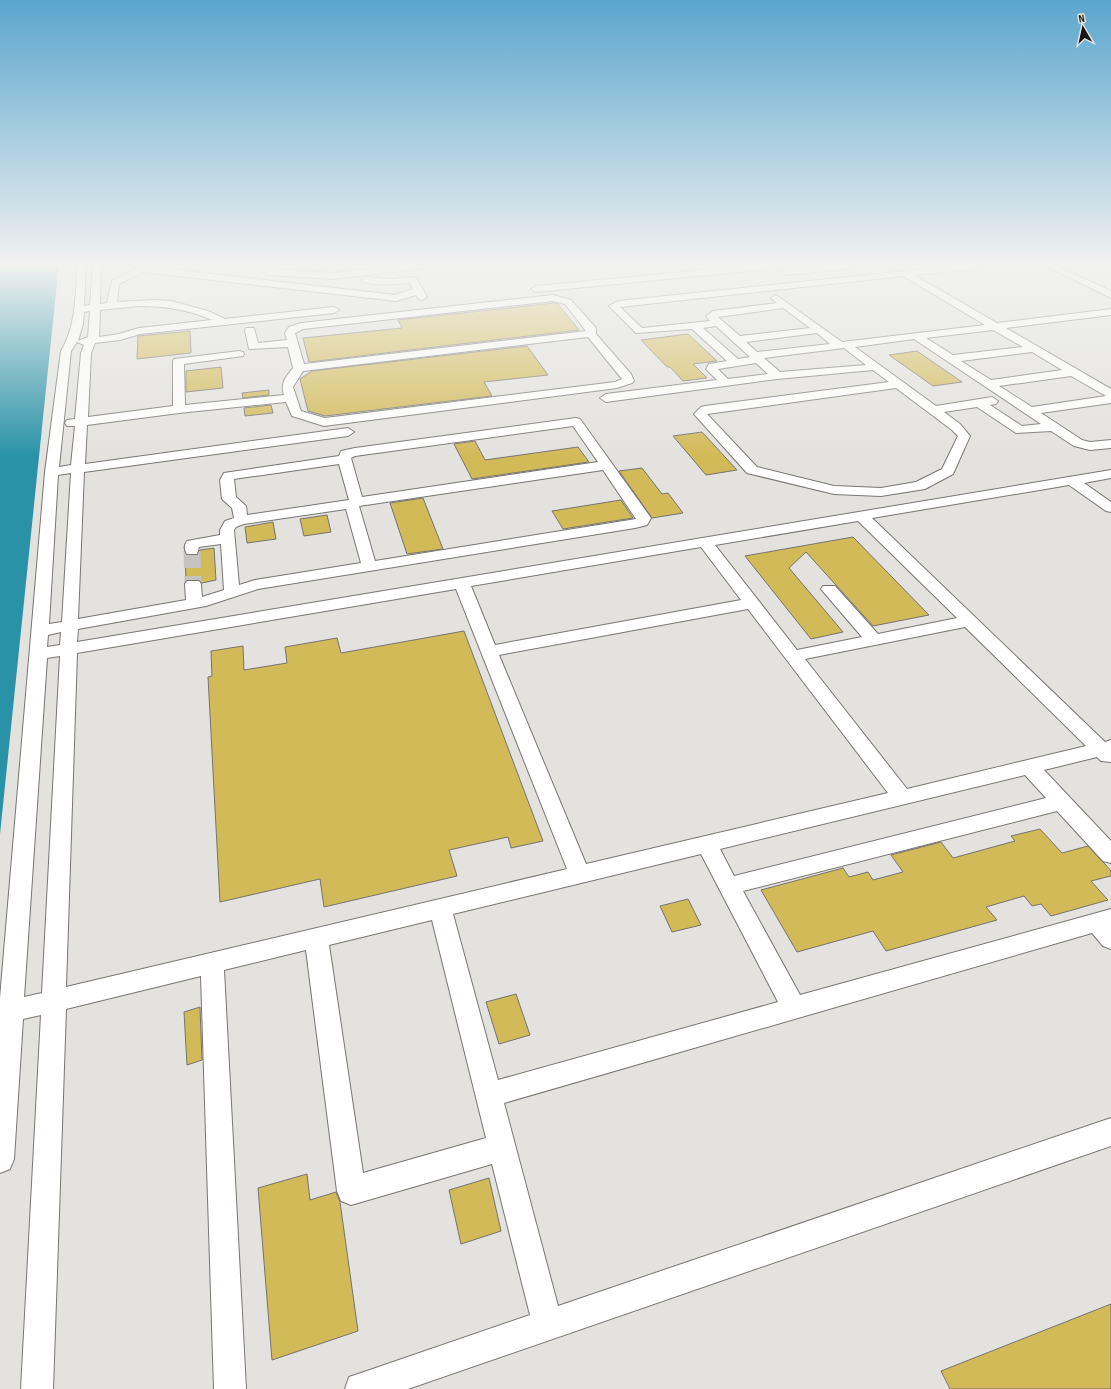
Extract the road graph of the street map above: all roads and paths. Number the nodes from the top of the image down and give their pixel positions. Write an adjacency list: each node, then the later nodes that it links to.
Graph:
1 (81, 328): 20 (street)
2 (94, 328): 17 (street)
3 (165, 328): 17 (street)
4 (298, 328): 19 (street)
5 (590, 328): 15 (street)
6 (636, 328): 7 (street)
7 (679, 328)
8 (698, 328): 26 (street)
9 (723, 328): 18 (street)
10 (816, 328): 14 (street)
11 (981, 328): 16 (street)
12 (998, 328): 22 (street)
13 (250, 330): 19 (street)
14 (819, 330): 18 (street); 21 (street)
15 (591, 334): 28 (street); 34 (street)
16 (916, 336): 21 (street); 25 (street)
17 (93, 340): 20 (street); 43 (street)
18 (736, 340): 23 (street)
19 (293, 343): 28 (street)
20 (69, 344): 44 (street)
21 (843, 345): 23 (street); 27 (street)
22 (1033, 348): 25 (street); 29 (street)
23 (757, 358): 26 (street); 30 (street)
24 (239, 359): 39 (street)
25 (951, 359): 33 (street)
26 (735, 362): 31 (street)
27 (875, 367): 30 (street); 32 (street)
28 (299, 368): 34 (street)
29 (1073, 372): 33 (street); 35 (street)
30 (777, 376): 31 (street)
31 (725, 382): 42 (street)
32 (898, 384): 40 (street); 40 (street)
33 (988, 384): 36 (street)
34 (289, 392): 39 (street)
35 (1111, 394)
36 (1011, 399): 38 (street); 41 (street)
37 (1111, 399): 41 (street)
38 (979, 403): 40 (street); 45 (street)
39 (179, 405): 43 (street)
40 (933, 410)
41 (1029, 411): 45 (street)
42 (481, 414)
43 (82, 422): 44 (street); 50 (street)
44 (56, 425): 51 (street)
45 (1053, 427): 47 (street)
46 (362, 430): 50 (street)
47 (1111, 444)
48 (344, 459): 49 (street); 54 (street); 57 (street)
49 (607, 465): 54 (street); 61 (street)
50 (79, 468): 51 (street); 69 (street)
51 (52, 472): 70 (street)
52 (1111, 474): 53 (street)
53 (1071, 480): 55 (street); 56 (street)
54 (354, 503): 57 (street); 61 (street)
55 (1111, 508)
56 (861, 516): 59 (street); 68 (street)
57 (241, 520): 58 (street)
58 (227, 538): 60 (street); 65 (street)
59 (705, 542): 62 (street); 67 (street)
60 (192, 551)
61 (369, 566): 65 (street)
62 (462, 582): 72 (street); 73 (street)
63 (193, 584): 66 (street)
64 (829, 588): 71 (street)
65 (232, 592): 66 (street)
66 (194, 603): 69 (street)
67 (752, 603): 73 (street); 75 (street)
68 (969, 621): 71 (street); 76 (street)
69 (70, 625): 70 (street); 72 (street)
70 (40, 631): 74 (street)
71 (874, 640): 75 (street)
72 (69, 648): 74 (street); 88 (street)
73 (490, 651): 82 (street)
74 (38, 654): 90 (street)
75 (793, 656): 78 (street)
76 (1108, 752): 77 (street)
77 (1029, 767): 78 (street); 79 (street)
78 (902, 797): 80 (street)
79 (1062, 802): 81 (street); 83 (street)
80 (706, 844): 82 (street); 83 (street)
81 (1111, 855)
82 (580, 875): 84 (street)
83 (729, 886): 89 (street)
84 (440, 908): 86 (street); 91 (street)
85 (1106, 926): 89 (street)
86 (316, 938): 87 (street); 93 (street)
87 (212, 963): 88 (street); 97 (street)
88 (54, 1001): 90 (street); 96 (street)
89 (794, 1008): 91 (street)
90 (12, 1011): 94 (street)
91 (489, 1095): 93 (street)
92 (1111, 1132): 95 (street)
93 (502, 1146): 95 (street)
94 (0, 1159)
95 (548, 1325): 98 (street)
96 (37, 1389)
97 (230, 1389)
98 (361, 1389)

